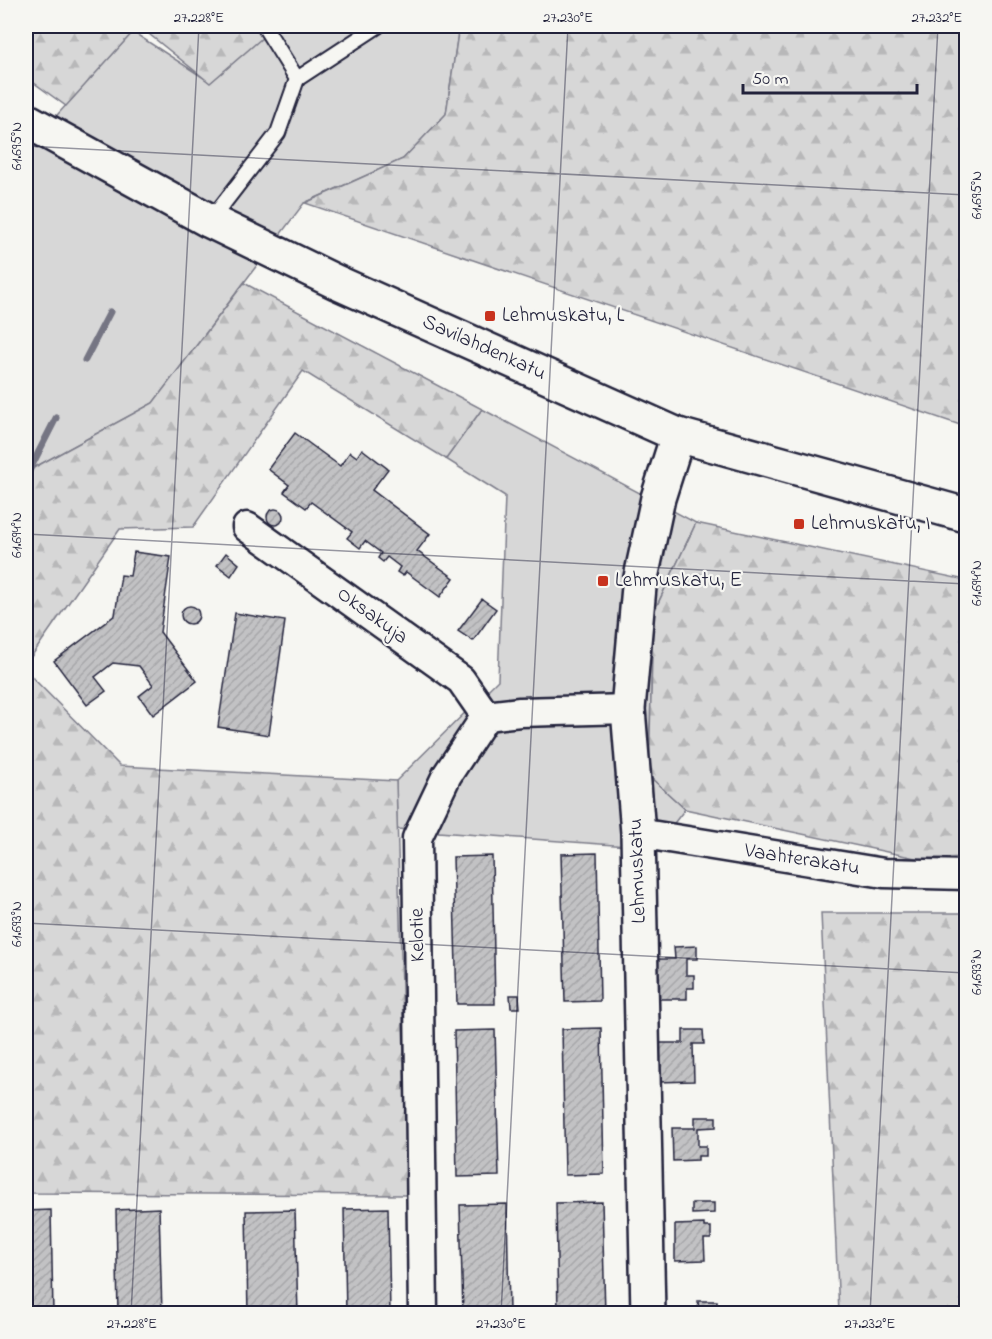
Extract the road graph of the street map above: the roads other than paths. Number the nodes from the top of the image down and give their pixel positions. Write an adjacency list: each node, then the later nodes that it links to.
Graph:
1 (264, 26): 3 (lane)
2 (378, 26): 3 (lane)
3 (297, 79): 5 (lane)
4 (26, 120): 5 (main road, Savilahdenkatu)
5 (210, 221): 6 (main road, Savilahdenkatu)
6 (678, 435): 7 (main road, Savilahdenkatu); 9 (main road, Lehmuskatu)
7 (966, 515)
8 (247, 527): 10 (street, Oksakuja)
9 (628, 709): 10 (street); 11 (main road, Lehmuskatu)
10 (486, 716): 13 (street, Kelotie)
11 (638, 833): 12 (street, Vaahterakatu); 14 (main road, Lehmuskatu)
12 (966, 875)
13 (423, 1314)
14 (648, 1314)

